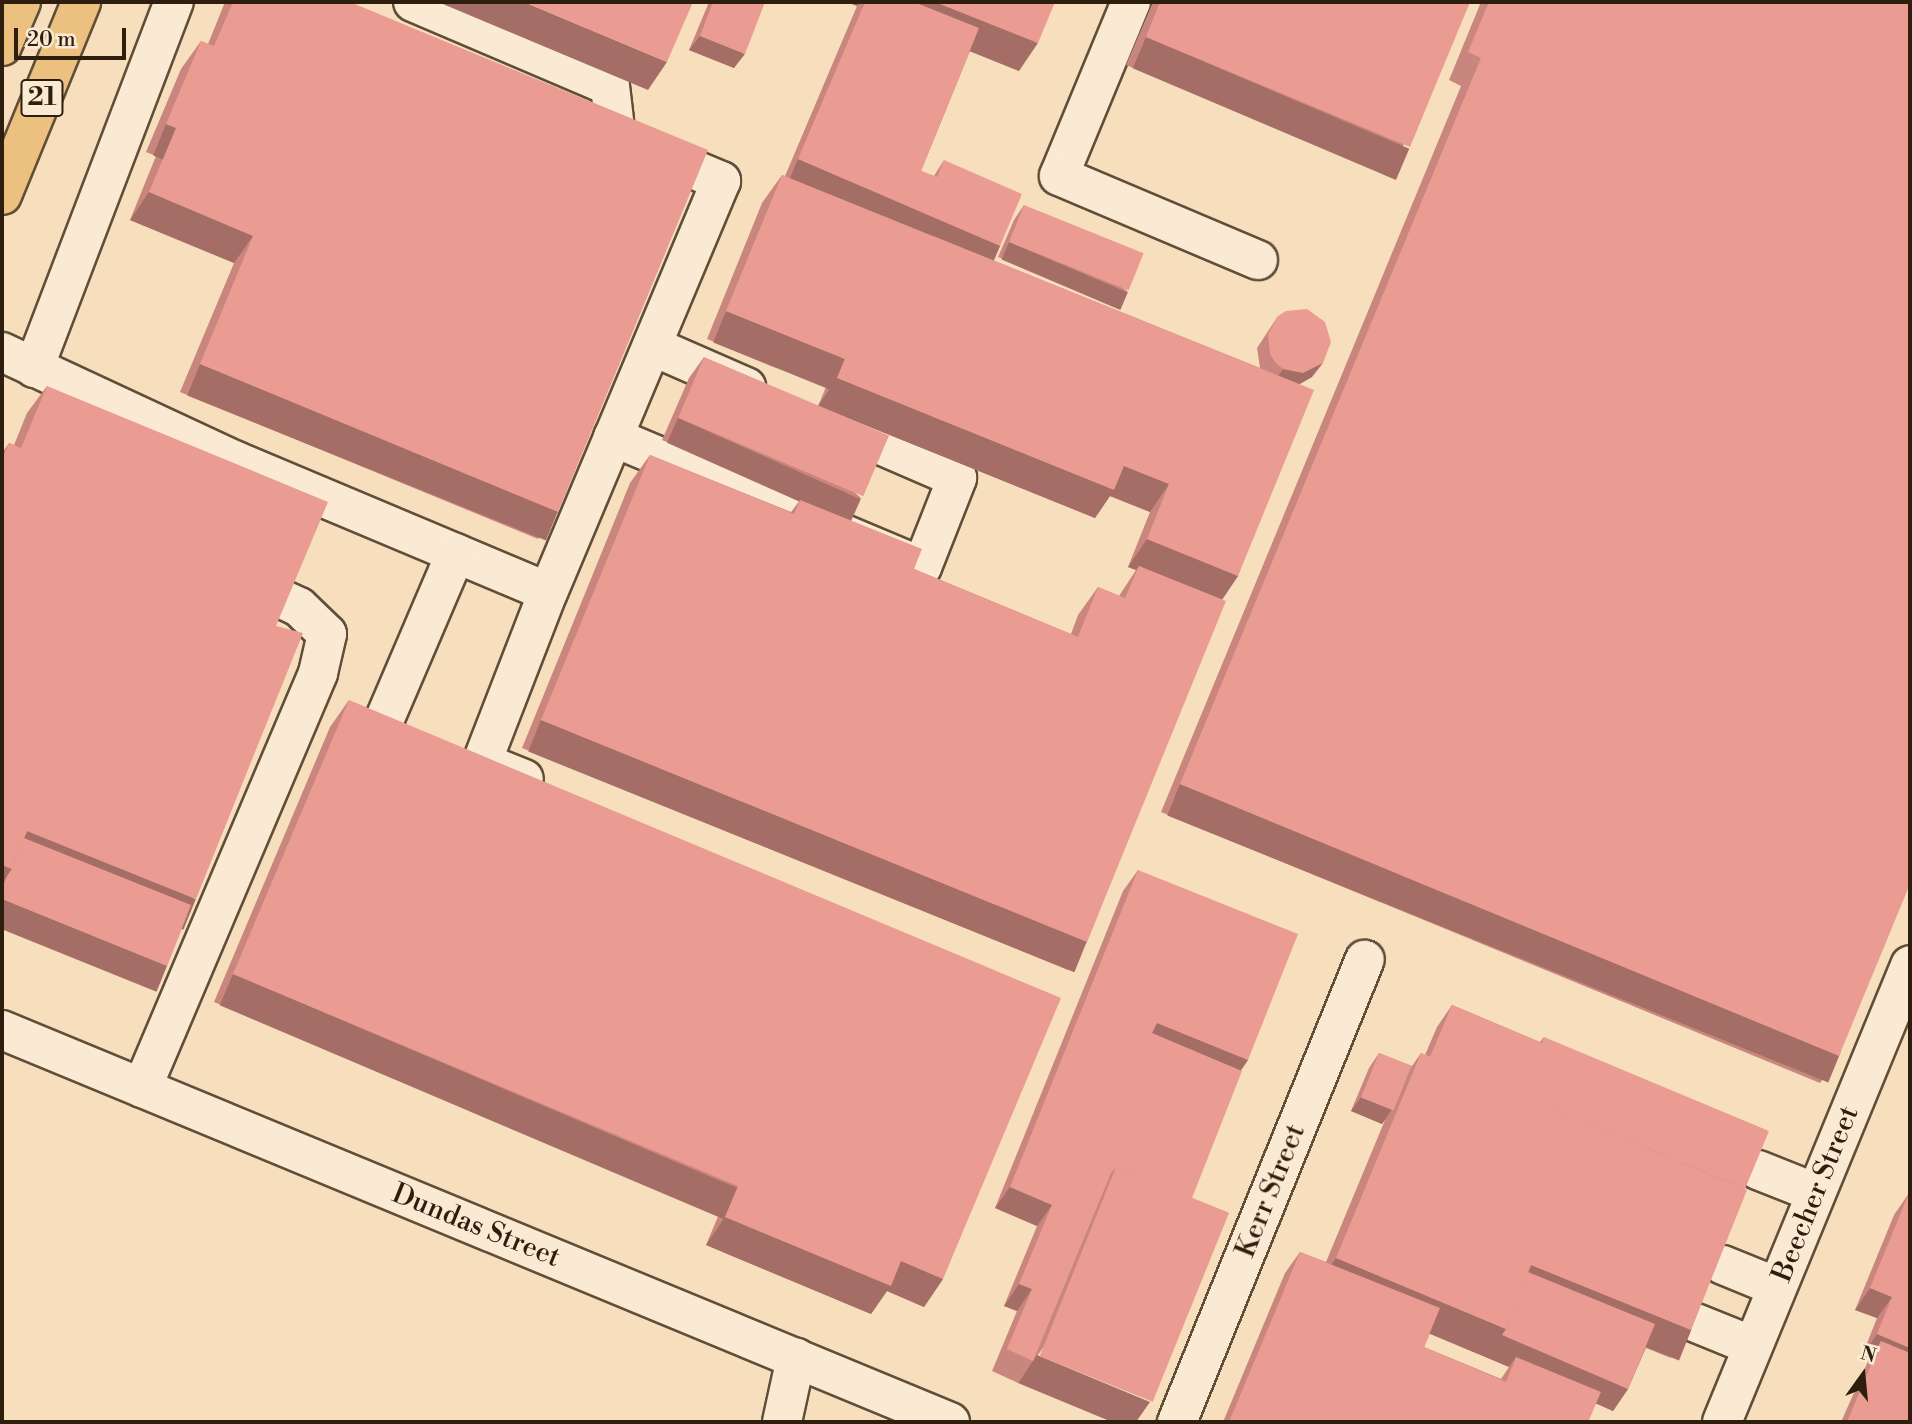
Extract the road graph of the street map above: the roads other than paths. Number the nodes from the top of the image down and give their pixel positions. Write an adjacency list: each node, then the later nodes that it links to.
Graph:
1 (82, 2): 5 (main road, 21)
2 (174, 2): 8 (street)
3 (413, 2): 7 (street)
4 (1131, 2): 6 (street)
5 (2, 195)
6 (1258, 260)
7 (652, 346): 9 (street); 9 (street)
8 (18, 360): 10 (street)
9 (613, 437): 11 (street)
10 (456, 553): 11 (street); 13 (street)
11 (548, 592): 14 (street)
12 (280, 598): 18 (street)
13 (386, 716)
14 (559, 794)
15 (1365, 960): 28 (street, Kerr Street)
16 (1910, 965): 20 (street, Beecher Street)
17 (2, 1030): 18 (street, Dundas Street)
18 (142, 1088): 25 (street, Dundas Street)
19 (1758, 1170): 20 (street)
20 (1816, 1193): 22 (street, Beecher Street)
21 (1723, 1265): 22 (street)
22 (1777, 1287): 24 (street, Beecher Street)
23 (1696, 1323): 24 (street)
24 (1753, 1346): 29 (street, Beecher Street)
25 (796, 1358): 26 (street); 27 (street, Dundas Street)
26 (782, 1422)
27 (950, 1422)
28 (1177, 1422)
29 (1722, 1422)

